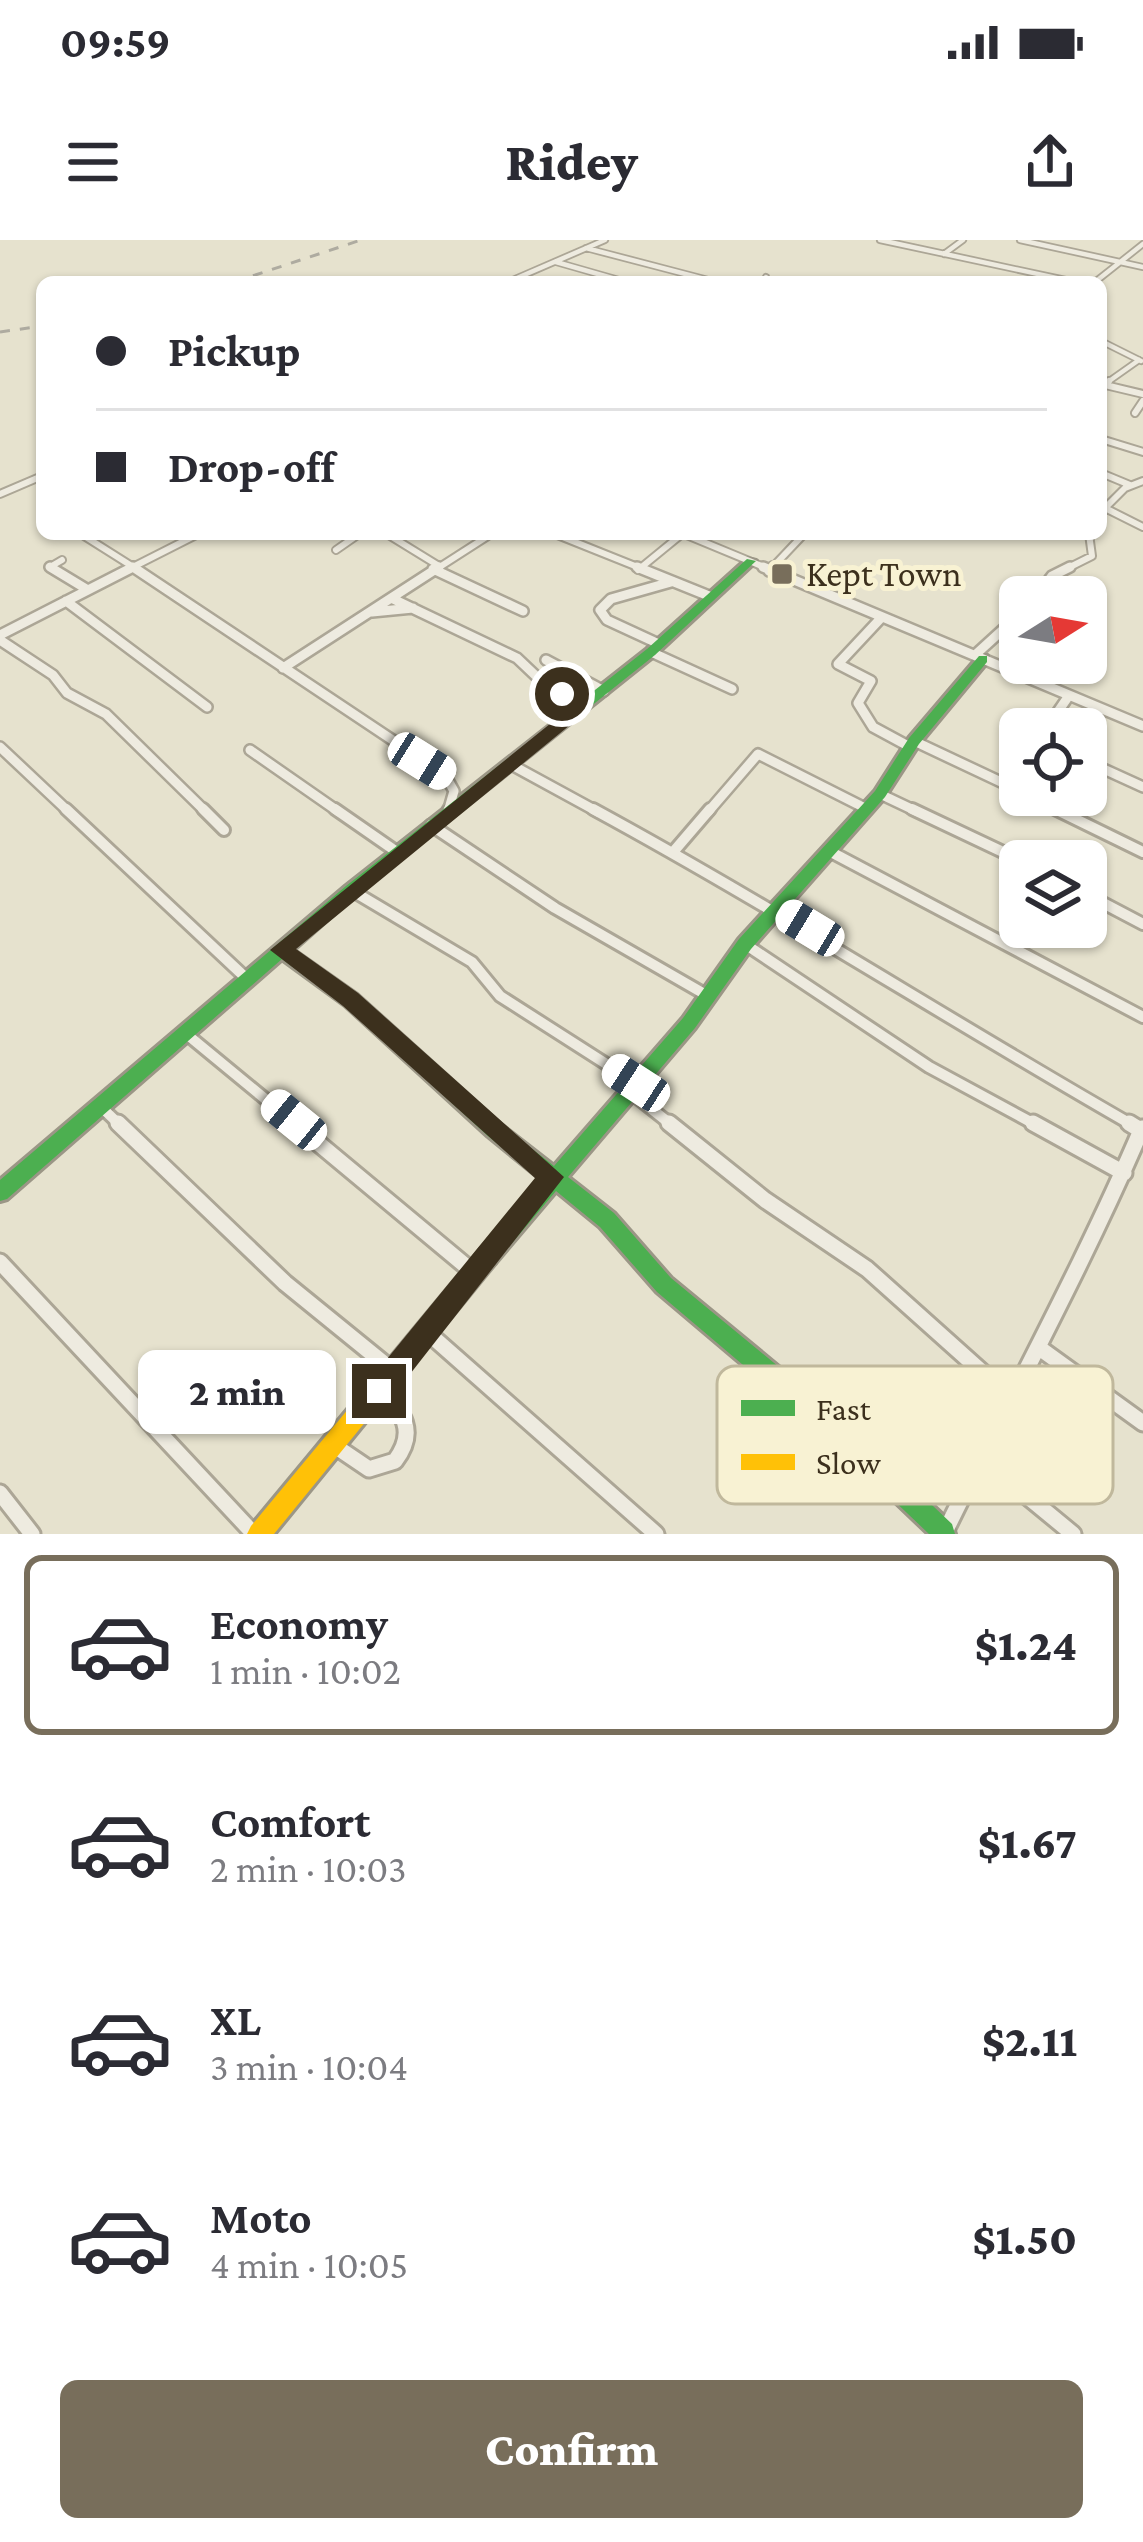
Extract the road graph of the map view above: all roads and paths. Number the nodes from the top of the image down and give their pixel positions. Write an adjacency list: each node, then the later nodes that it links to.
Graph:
1 (605, 240): 6 (street)
2 (880, 240): 7 (street)
3 (963, 240): 7 (street)
4 (1020, 240): 9 (street)
5 (1143, 244): 9 (street)
6 (586, 248): 8 (street); 13 (street)
7 (944, 254): 14 (street)
8 (556, 262): 11 (street); 12 (street)
9 (1120, 262): 10 (street); 15 (street)
10 (1143, 267)
11 (523, 276)
12 (602, 276)
13 (693, 276)
14 (1047, 276)
15 (1102, 276)
16 (1107, 344): 17 (street)
17 (1141, 362): 18 (street)
18 (1107, 382)
19 (1107, 387): 20 (street)
20 (1143, 398): 21 (street)
21 (1135, 413)
22 (1107, 442): 23 (street)
23 (1143, 452)
24 (1107, 475): 27 (street)
25 (36, 479): 28 (street)
26 (1143, 481): 27 (street)
27 (1130, 485): 29 (street)
28 (0, 494)
29 (1107, 505)
30 (1107, 510): 31 (street)
31 (1143, 527)
32 (96, 540): 45 (street)
33 (186, 540): 45 (street)
34 (351, 540): 42 (street)
35 (396, 540): 46 (street)
36 (481, 540): 46 (street)
37 (569, 540): 47 (street)
38 (676, 540): 47 (street)
39 (698, 540): 44 (street)
40 (798, 540): 48 (street)
41 (1090, 540): 49 (street)
42 (337, 550)
43 (62, 560): 51 (street)
44 (751, 561): 48 (street); 52 (street)
45 (136, 566): 51 (street); 64 (street)
46 (436, 568): 53 (street); 56 (street)
47 (638, 570): 50 (street)
48 (769, 571): 58 (street)
49 (1052, 576)
50 (671, 582): 52 (street); 61 (street)
51 (88, 590): 54 (street)
52 (709, 596): 61 (street)
53 (391, 598): 55 (street); 57 (street)
54 (66, 601): 60 (street); 68 (street)
55 (413, 608): 57 (street); 70 (street)
56 (523, 611)
57 (368, 613): 64 (street)
58 (881, 618): 62 (street); 72 (street)
59 (999, 636): 62 (street)
60 (0, 637): 84 (street)
61 (655, 648): 65 (street); 66 (street)
62 (979, 657): 67 (street); 72 (street)
63 (546, 660): 66 (street)
64 (284, 668): 81 (street)
65 (732, 689)
66 (604, 691): 70 (street)
67 (1068, 697): 69 (street); 71 (street)
68 (207, 706)
69 (1060, 708)
70 (575, 712): 75 (street)
71 (1143, 726)
72 (912, 744): 77 (street); 79 (street)
73 (0, 747): 96 (street)
74 (250, 750): 87 (street)
75 (510, 764): 81 (street); 86 (street)
76 (1107, 771): 78 (street)
77 (999, 781)
78 (1143, 787)
79 (880, 794): 80 (street); 85 (street)
80 (867, 808): 86 (street); 88 (street)
81 (447, 814): 83 (street)
82 (1070, 816): 89 (street)
83 (430, 825): 87 (street); 97 (street)
84 (224, 830)
85 (999, 850)
86 (674, 851): 92 (street)
87 (397, 852): 90 (street)
88 (831, 852): 92 (street); 98 (street)
89 (1143, 852)
90 (351, 890): 95 (street); 100 (street)
91 (1107, 905): 93 (street)
92 (777, 909): 94 (street); 102 (street)
93 (1143, 924)
94 (745, 944): 97 (street); 104 (street)
95 (280, 950): 96 (street); 105 (street)
96 (247, 979): 99 (street)
97 (708, 996): 100 (street)
98 (1143, 1017)
99 (184, 1032): 101 (street); 108 (street)
100 (633, 1088): 105 (street); 112 (street)
101 (98, 1105): 106 (street); 115 (street)
102 (1142, 1128): 103 (street)
103 (1138, 1152): 104 (street)
104 (1124, 1173): 110 (street)
105 (552, 1177): 108 (street); 111 (street)
106 (0, 1192)
107 (0, 1262): 125 (street)
108 (473, 1272): 109 (street)
109 (427, 1332): 115 (street); 124 (street)
110 (1038, 1347): 113 (street); 114 (street)
111 (761, 1366)
112 (975, 1366)
113 (1027, 1366)
114 (1064, 1366)
115 (392, 1370): 116 (street)
116 (379, 1391): 119 (street); 119 (street)
117 (1113, 1401): 118 (street)
118 (1143, 1423)
119 (335, 1447): 125 (street)
120 (0, 1493): 127 (street)
121 (914, 1504): 126 (street)
122 (959, 1504): 126 (street)
123 (1037, 1504): 129 (street)
124 (633, 1526): 128 (street)
125 (264, 1532)
126 (944, 1533)
127 (32, 1534)
128 (656, 1534)
129 (1073, 1534)

